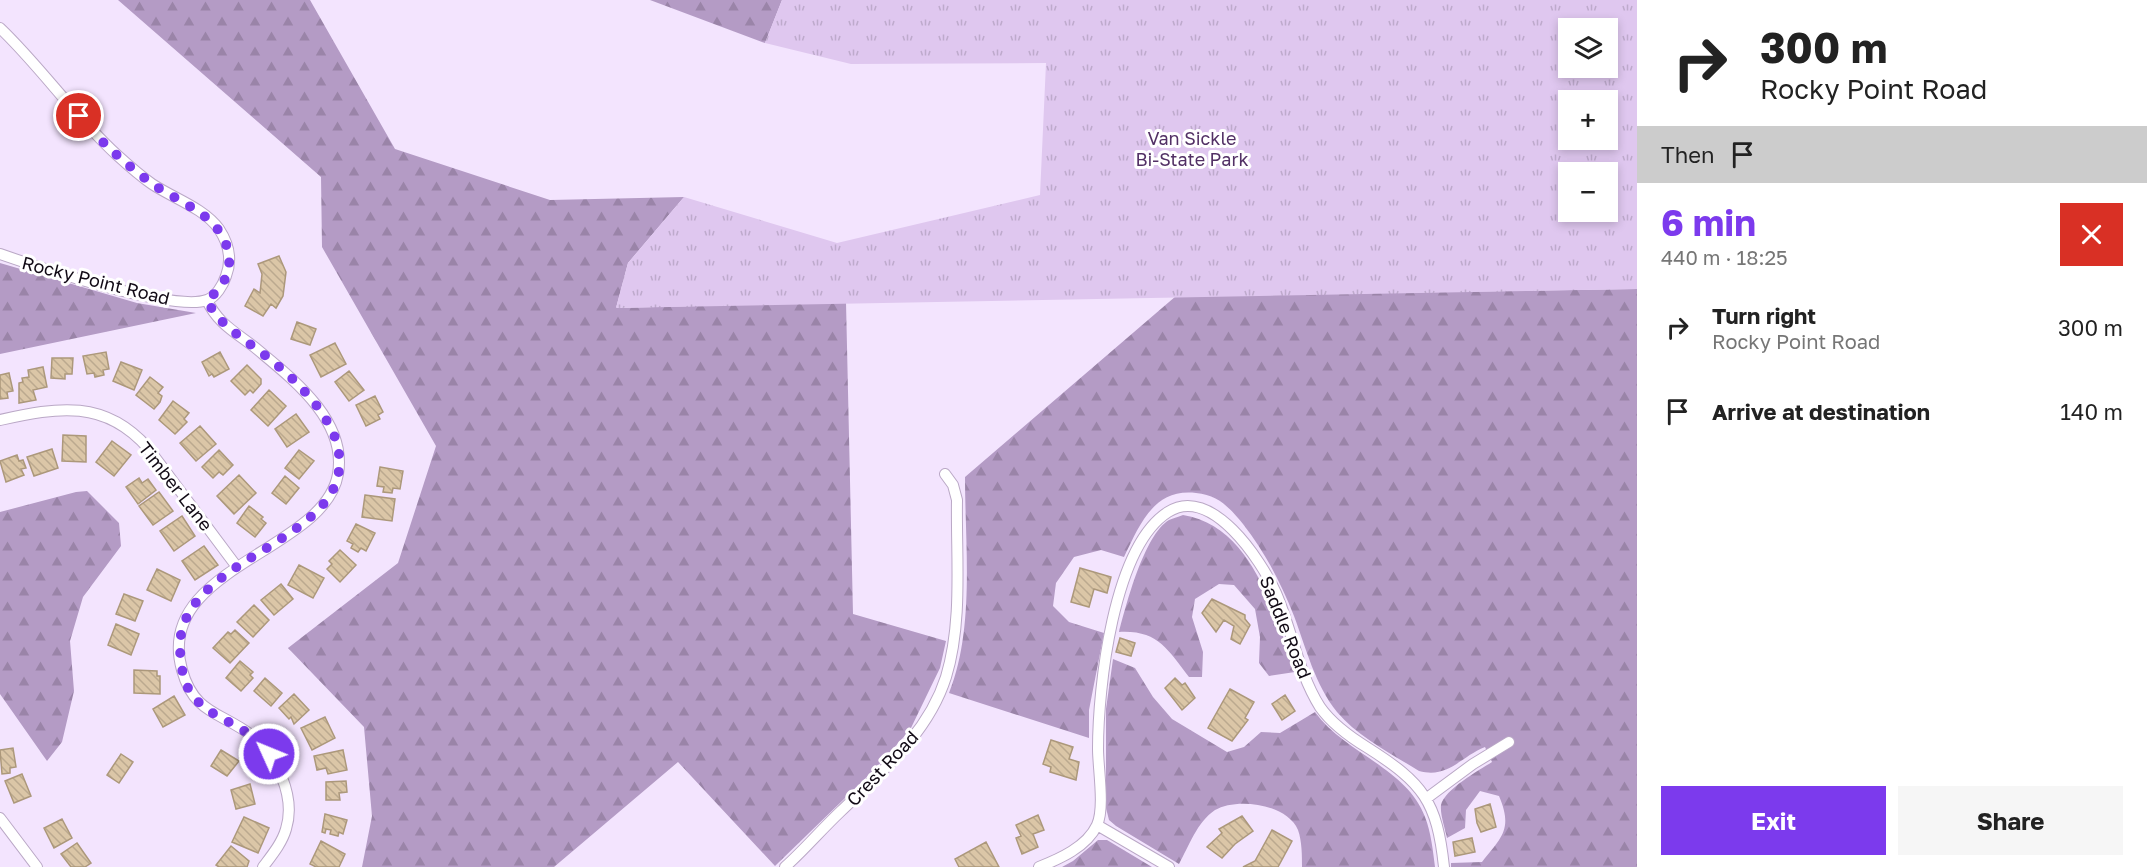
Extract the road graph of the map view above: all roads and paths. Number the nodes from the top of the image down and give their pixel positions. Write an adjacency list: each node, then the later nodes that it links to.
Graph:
1 (0, 28): 3 (street)
2 (0, 254): 3 (street, Rocky Point Road)
3 (207, 300): 6 (street)
4 (0, 420): 6 (street, Timber Lane)
5 (945, 474): 13 (street, Crest Road)
6 (237, 567): 12 (street)
7 (1509, 742): 8 (street)
8 (1427, 798): 10 (street, Saddle Road); 16 (street, Saddle Road)
9 (0, 818): 11 (street)
10 (1097, 825): 14 (street); 15 (street)
11 (37, 867)
12 (263, 867)
13 (784, 867)
14 (1039, 867)
15 (1169, 867)
16 (1444, 867)

